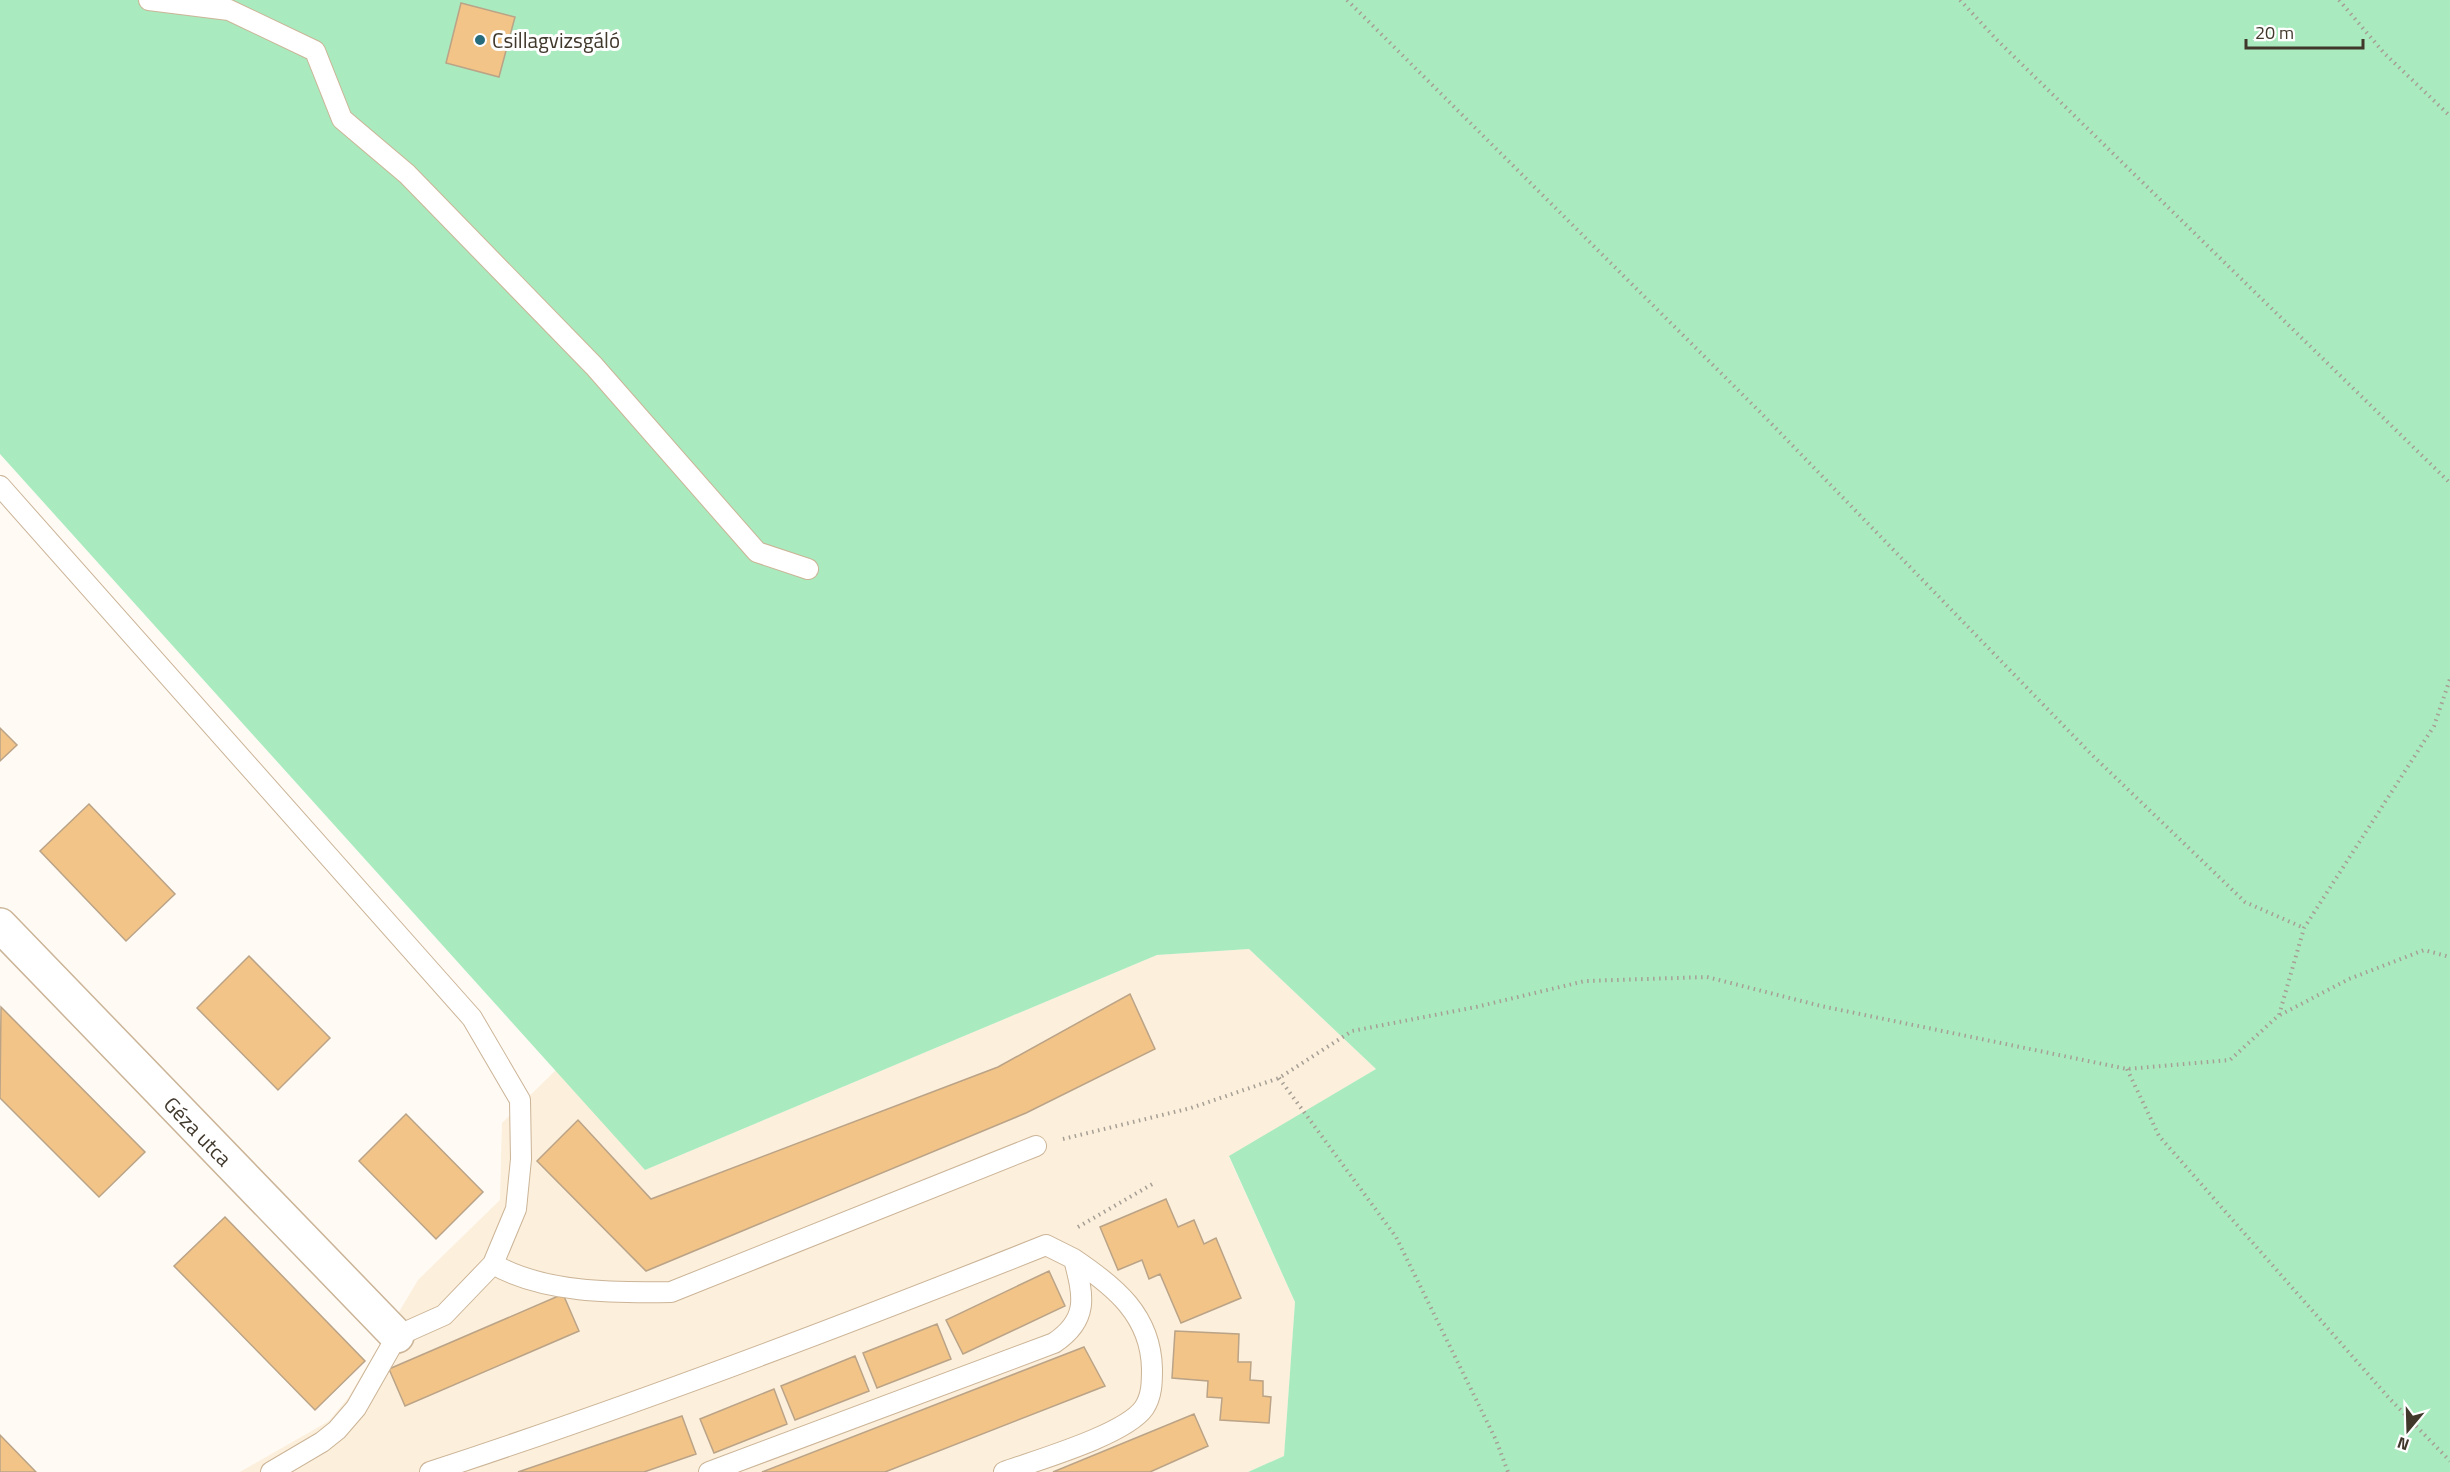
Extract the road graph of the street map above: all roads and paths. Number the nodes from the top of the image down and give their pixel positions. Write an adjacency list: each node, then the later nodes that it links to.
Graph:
1 (149, 0): 8 (lane)
2 (1347, 0): 10 (path)
3 (1960, 0): 6 (path)
4 (2339, 0): 5 (path)
5 (2450, 116)
6 (2450, 483)
7 (0, 486): 20 (lane)
8 (808, 569)
9 (2450, 679): 10 (path)
10 (2304, 928): 13 (path)
11 (2, 931): 21 (street, Géza utca)
12 (2450, 957): 13 (path)
13 (2279, 1015): 14 (path)
14 (2127, 1069): 15 (path); 22 (path)
15 (1279, 1078): 16 (path); 27 (path)
16 (1036, 1146): 20 (lane)
17 (1156, 1182): 18 (path)
18 (1046, 1245): 19 (lane); 24 (lane)
19 (1074, 1259): 25 (lane); 26 (lane)
20 (493, 1264): 21 (lane)
21 (397, 1336): 23 (lane)
22 (2450, 1461)
23 (272, 1472)
24 (430, 1472)
25 (709, 1472)
26 (1004, 1472)
27 (1508, 1472)

